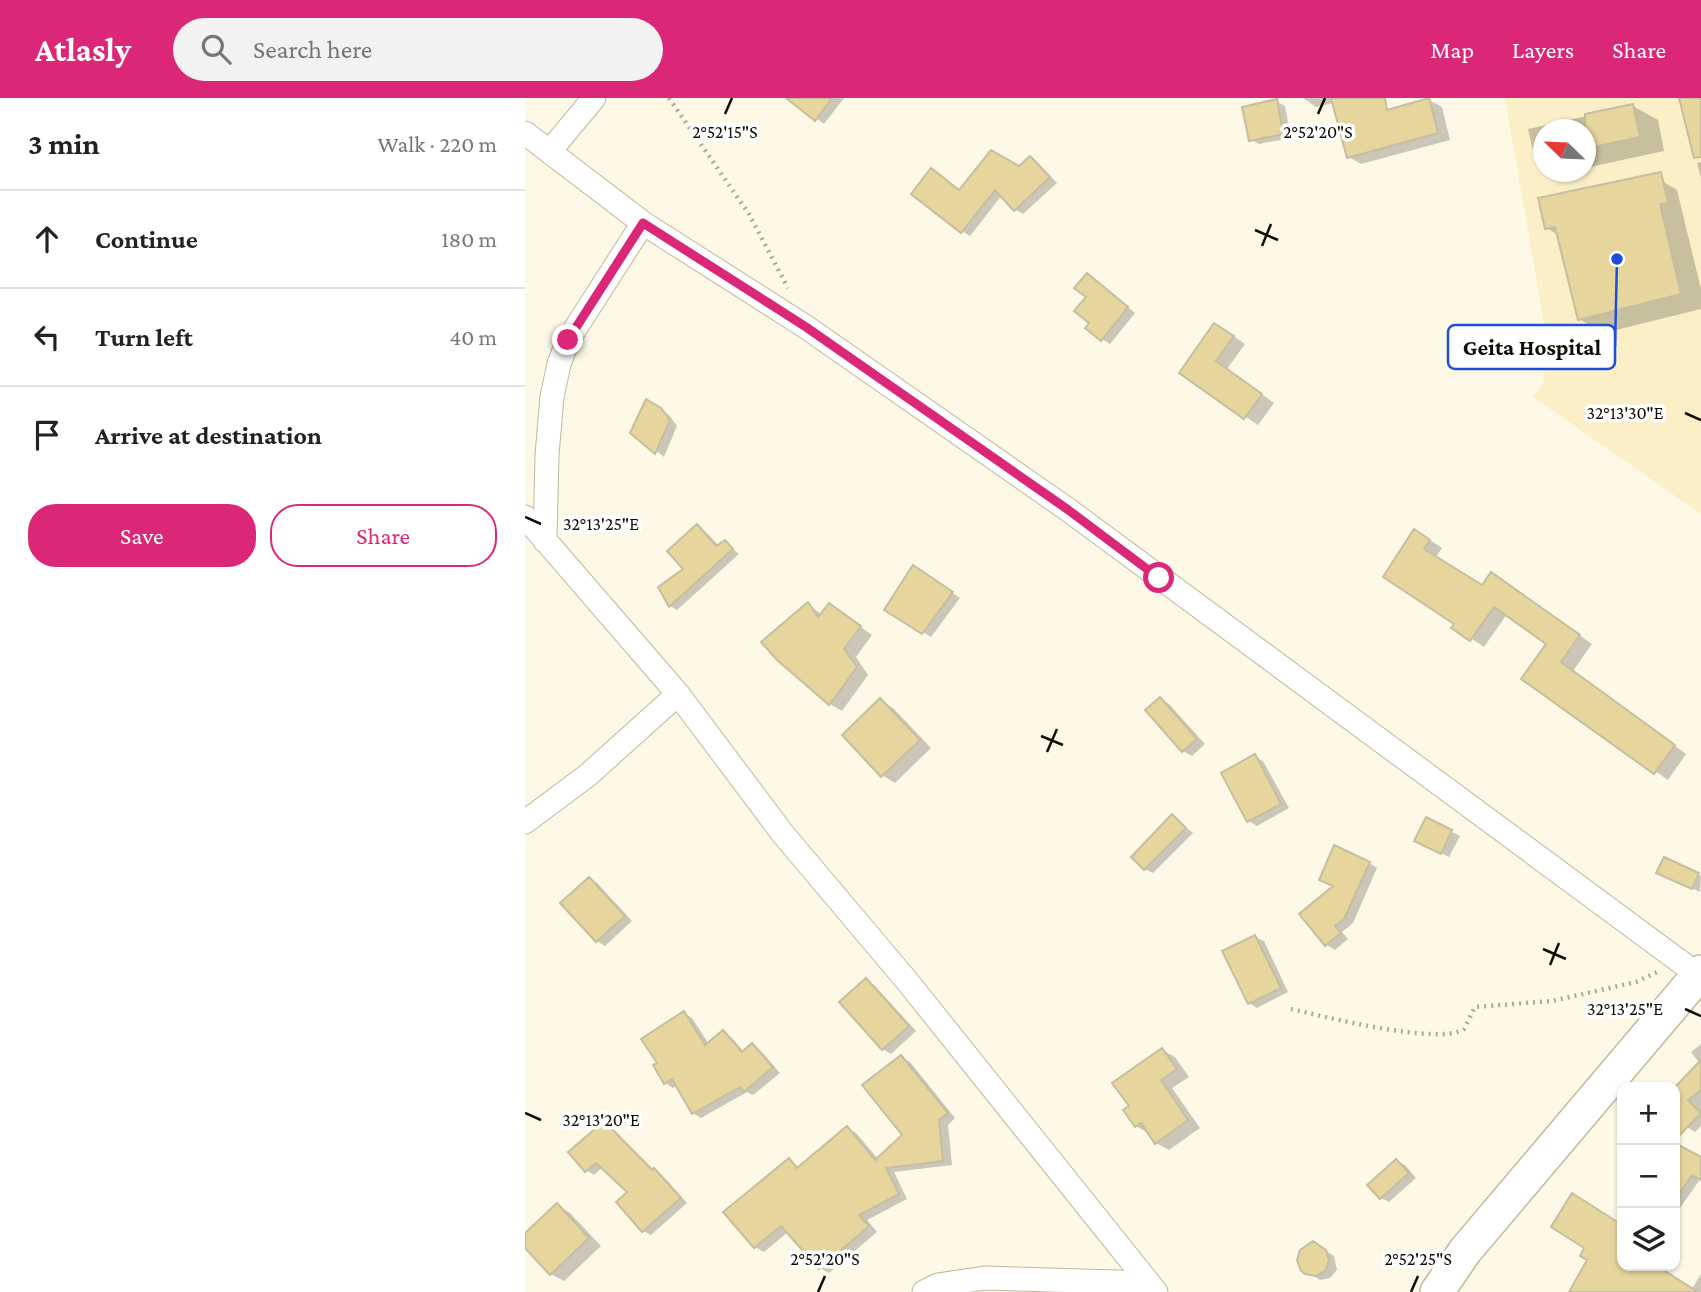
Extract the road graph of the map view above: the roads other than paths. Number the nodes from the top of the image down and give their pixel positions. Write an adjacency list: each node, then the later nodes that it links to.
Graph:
1 (594, 98): 3 (street)
2 (525, 133): 3 (street)
3 (549, 152): 4 (street)
4 (643, 223): 6 (street); 9 (street)
5 (525, 517): 6 (street)
6 (545, 541): 7 (street)
7 (677, 694): 8 (street); 10 (street)
8 (525, 822)
9 (1694, 971): 12 (street)
10 (1152, 1287): 11 (street)
11 (924, 1292)
12 (1437, 1292)

